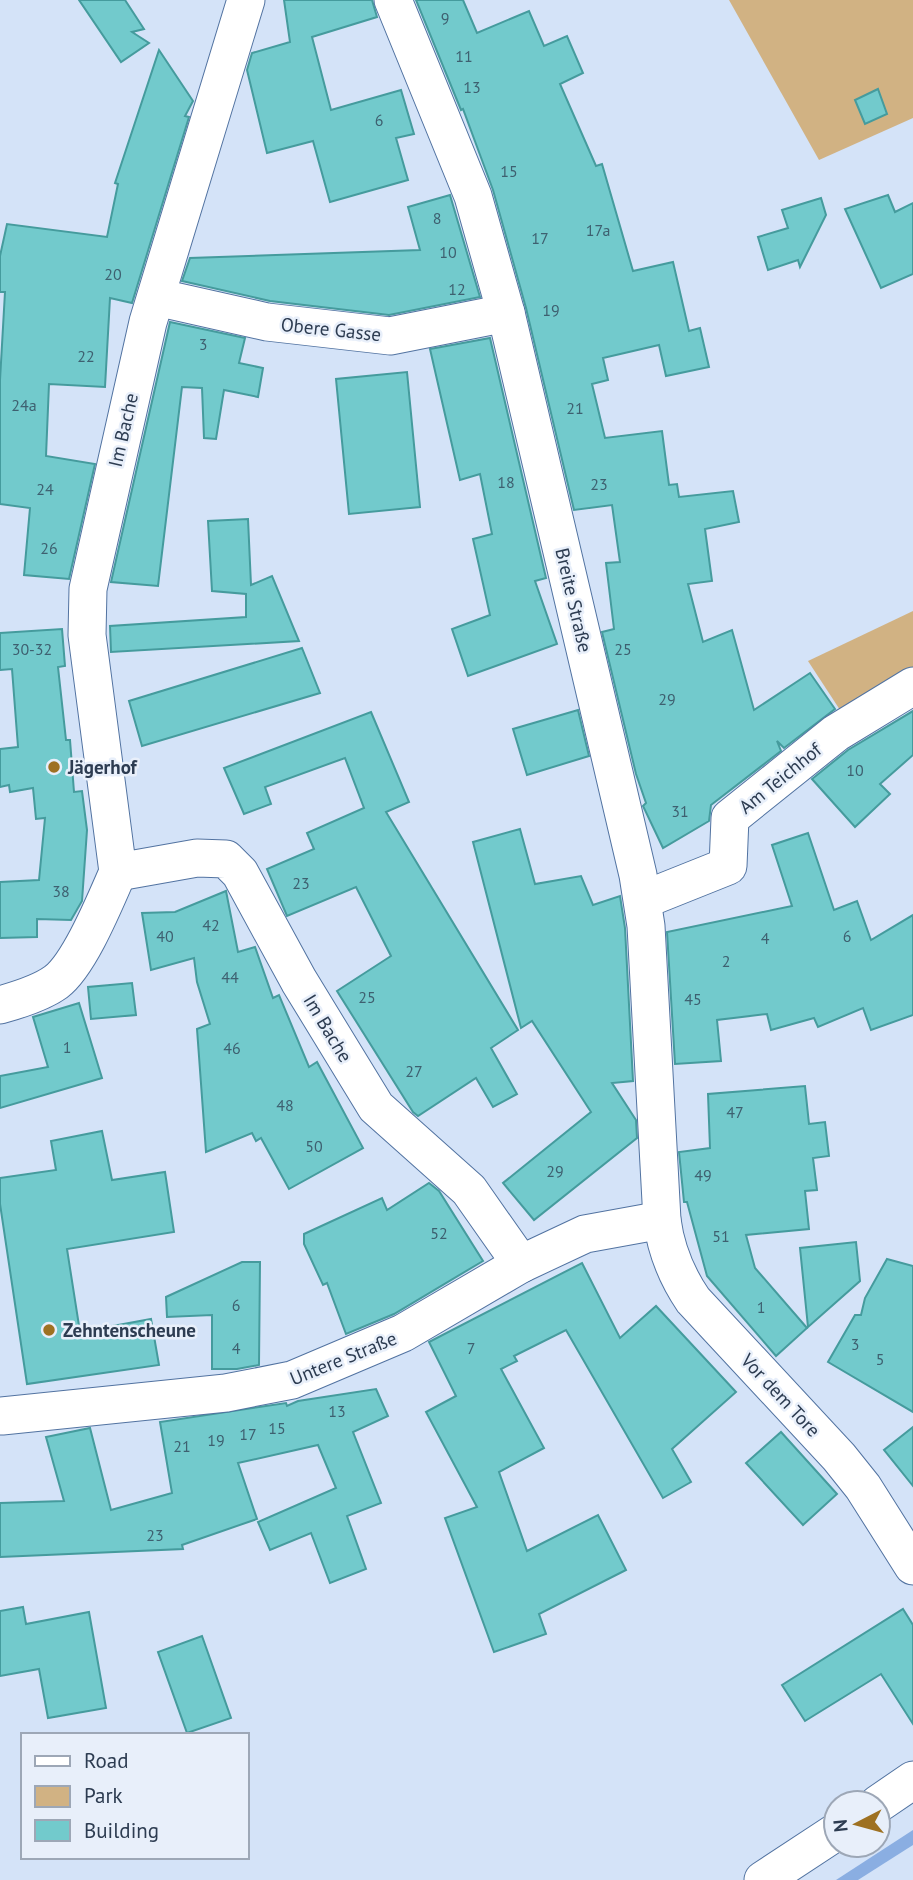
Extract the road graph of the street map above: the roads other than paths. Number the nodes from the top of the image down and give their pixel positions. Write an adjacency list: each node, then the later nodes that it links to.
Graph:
1 (246, 0): 3 (street, Im Bache)
2 (393, 0): 4 (street, Breite Straße)
3 (156, 297): 4 (street, Obere Gasse); 6 (street, Im Bache)
4 (506, 313): 7 (street, Breite Straße)
5 (913, 686): 7 (street, Am Teichhof)
6 (118, 872): 8 (street); 10 (street, Im Bache)
7 (643, 900): 9 (street, Breite Straße)
8 (0, 1005)
9 (662, 1220): 10 (street, Untere Straße); 12 (street, Vor dem Tore)
10 (520, 1264): 11 (street, Untere Straße)
11 (1, 1408)
12 (913, 1566)
13 (913, 1780): 14 (street)
14 (892, 1794)
15 (822, 1841): 16 (street)
16 (763, 1880)

